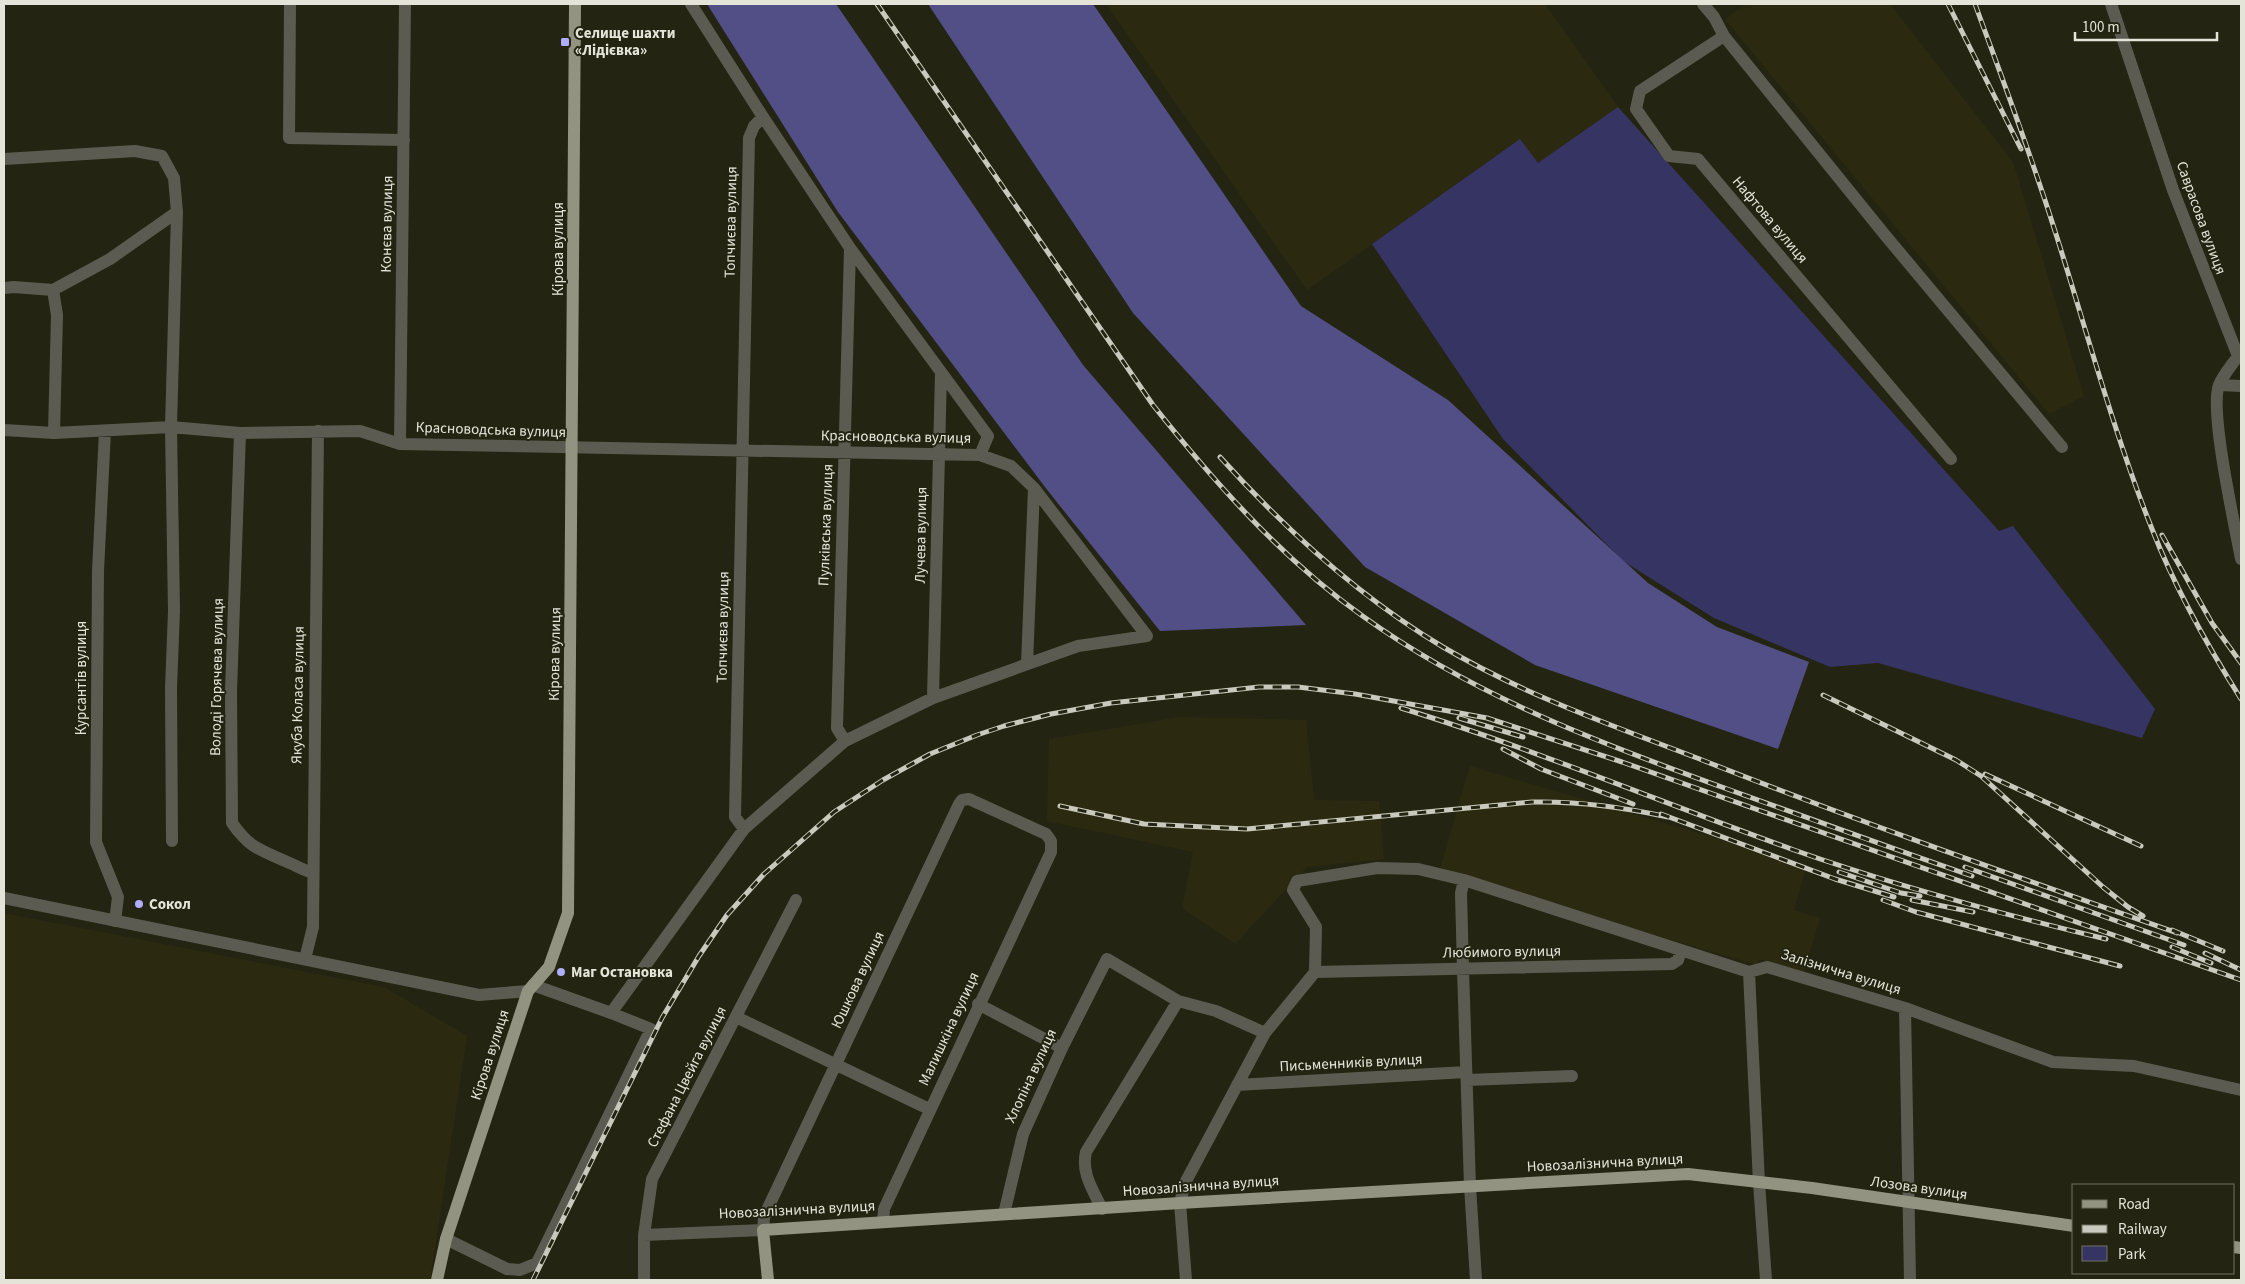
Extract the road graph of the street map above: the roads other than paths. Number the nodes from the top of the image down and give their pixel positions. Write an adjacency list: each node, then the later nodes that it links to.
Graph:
1 (290, 4): 9 (street)
2 (405, 4): 9 (street, Конєва вулиця)
3 (575, 4): 26 (main road, Кірова вулиця)
4 (691, 4): 8 (street)
5 (1703, 4): 7 (street)
6 (2111, 4): 16 (street, Саврасова вулиця)
7 (1724, 36): 25 (street); 31 (street, Нафтова вулиця)
8 (763, 117): 12 (street); 27 (street, Топчиєва вулиця)
9 (404, 140): 24 (street, Конєва вулиця)
10 (4, 159): 11 (street)
11 (176, 212): 14 (street); 18 (street)
12 (850, 248): 15 (street); 28 (street, Пулківська вулиця)
13 (4, 288): 14 (street)
14 (53, 290): 22 (street)
15 (941, 373): 29 (street, Лучева вулиця); 30 (street)
16 (2219, 385): 17 (street); 33 (street, Саврасова вулиця)
17 (2241, 386)
18 (171, 427): 21 (street, Красноводська вулиця); 23 (street, Красноводська вулиця); 38 (street)
19 (4, 430): 22 (street, Красноводська вулиця)
20 (318, 430): 23 (street, Красноводська вулиця); 24 (street, Красноводська вулиця); 40 (street, Якуба Коласа вулиця)
21 (105, 432): 22 (street, Красноводська вулиця); 44 (street, Курсантів вулиця)
22 (54, 433)
23 (240, 433): 40 (street, Володі Горячева вулиця)
24 (400, 444): 26 (street, Красноводська вулиця)
25 (2062, 447)
26 (573, 449): 27 (street, Красноводська вулиця); 50 (main road, Кірова вулиця)
27 (743, 450): 28 (street, Красноводська вулиця); 37 (street, Топчиєва вулиця)
28 (845, 452): 29 (street, Красноводська вулиця); 36 (street, Пулківська вулиця)
29 (939, 454): 30 (street, Красноводська вулиця); 35 (street, Лучева вулиця)
30 (980, 455): 32 (street, Красноводська вулиця)
31 (1951, 459)
32 (1034, 488): 34 (street); 34 (street, Красноводська вулиця)
33 (2241, 559)
34 (1027, 664): 35 (street)
35 (933, 698): 36 (street)
36 (845, 741): 37 (street)
37 (744, 828): 54 (street)
38 (172, 841)
39 (1051, 852): 52 (street, Малишкіна вулиця); 58 (street, Юшкова вулиця)
40 (313, 874): 46 (street, Якуба Коласа вулиця)
41 (1464, 880): 45 (street, Залізнична вулиця); 47 (street); 48 (street, Залізнична вулиця)
42 (4, 898): 44 (street)
43 (796, 900): 55 (street, Стефана Цвейга вулиця)
44 (115, 921): 46 (street)
45 (1681, 951): 47 (street, Любимого вулиця); 49 (street, Залізнична вулиця)
46 (305, 959): 50 (street)
47 (1463, 969): 48 (street, Любимого вулиця); 59 (street)
48 (1315, 972): 56 (street)
49 (1748, 972): 53 (street, Залізнична вулиця); 64 (street)
50 (531, 988): 54 (street); 74 (main road, Кірова вулиця)
51 (1178, 1001): 56 (street); 57 (street, Хлопіна вулиця); 68 (street)
52 (978, 1004): 57 (street); 63 (street, Малишкіна вулиця)
53 (1905, 1008): 62 (street, Залізнична вулиця); 67 (street)
54 (611, 1013): 74 (street)
55 (736, 1017): 58 (street); 73 (street, Стефана Цвейга вулиця)
56 (1265, 1033): 61 (street)
57 (1062, 1048): 69 (street, Хлопіна вулиця)
58 (836, 1065): 63 (street); 72 (street, Юшкова вулиця)
59 (1466, 1076): 60 (street, Письменників вулиця); 61 (street, Письменників вулиця); 65 (street)
60 (1572, 1076)
61 (1237, 1085): 66 (street)
62 (2241, 1090)
63 (929, 1109): 70 (street, Малишкіна вулиця)
64 (1759, 1183): 65 (main road, Новозалізнична вулиця); 67 (main road, Лозова вулиця); 80 (street)
65 (1470, 1186): 66 (main road, Новозалізнична вулиця); 79 (street)
66 (1180, 1203): 68 (main road, Новозалізнична вулиця); 78 (street)
67 (1907, 1203): 71 (main road, Лозова вулиця); 81 (street)
68 (1102, 1209): 69 (main road, Новозалізнична вулиця)
69 (1004, 1214): 70 (main road, Новозалізнична вулиця)
70 (883, 1222): 72 (main road, Новозалізнична вулиця)
71 (2072, 1226)
72 (763, 1230): 73 (street, Новозалізнична вулиця); 77 (main road, Юшкова вулиця)
73 (644, 1234): 76 (street, Стефана Цвейга вулиця)
74 (446, 1238): 75 (main road, Кірова вулиця)
75 (437, 1280)
76 (644, 1280)
77 (768, 1280)
78 (1186, 1280)
79 (1476, 1280)
80 (1766, 1280)
81 (1910, 1280)

